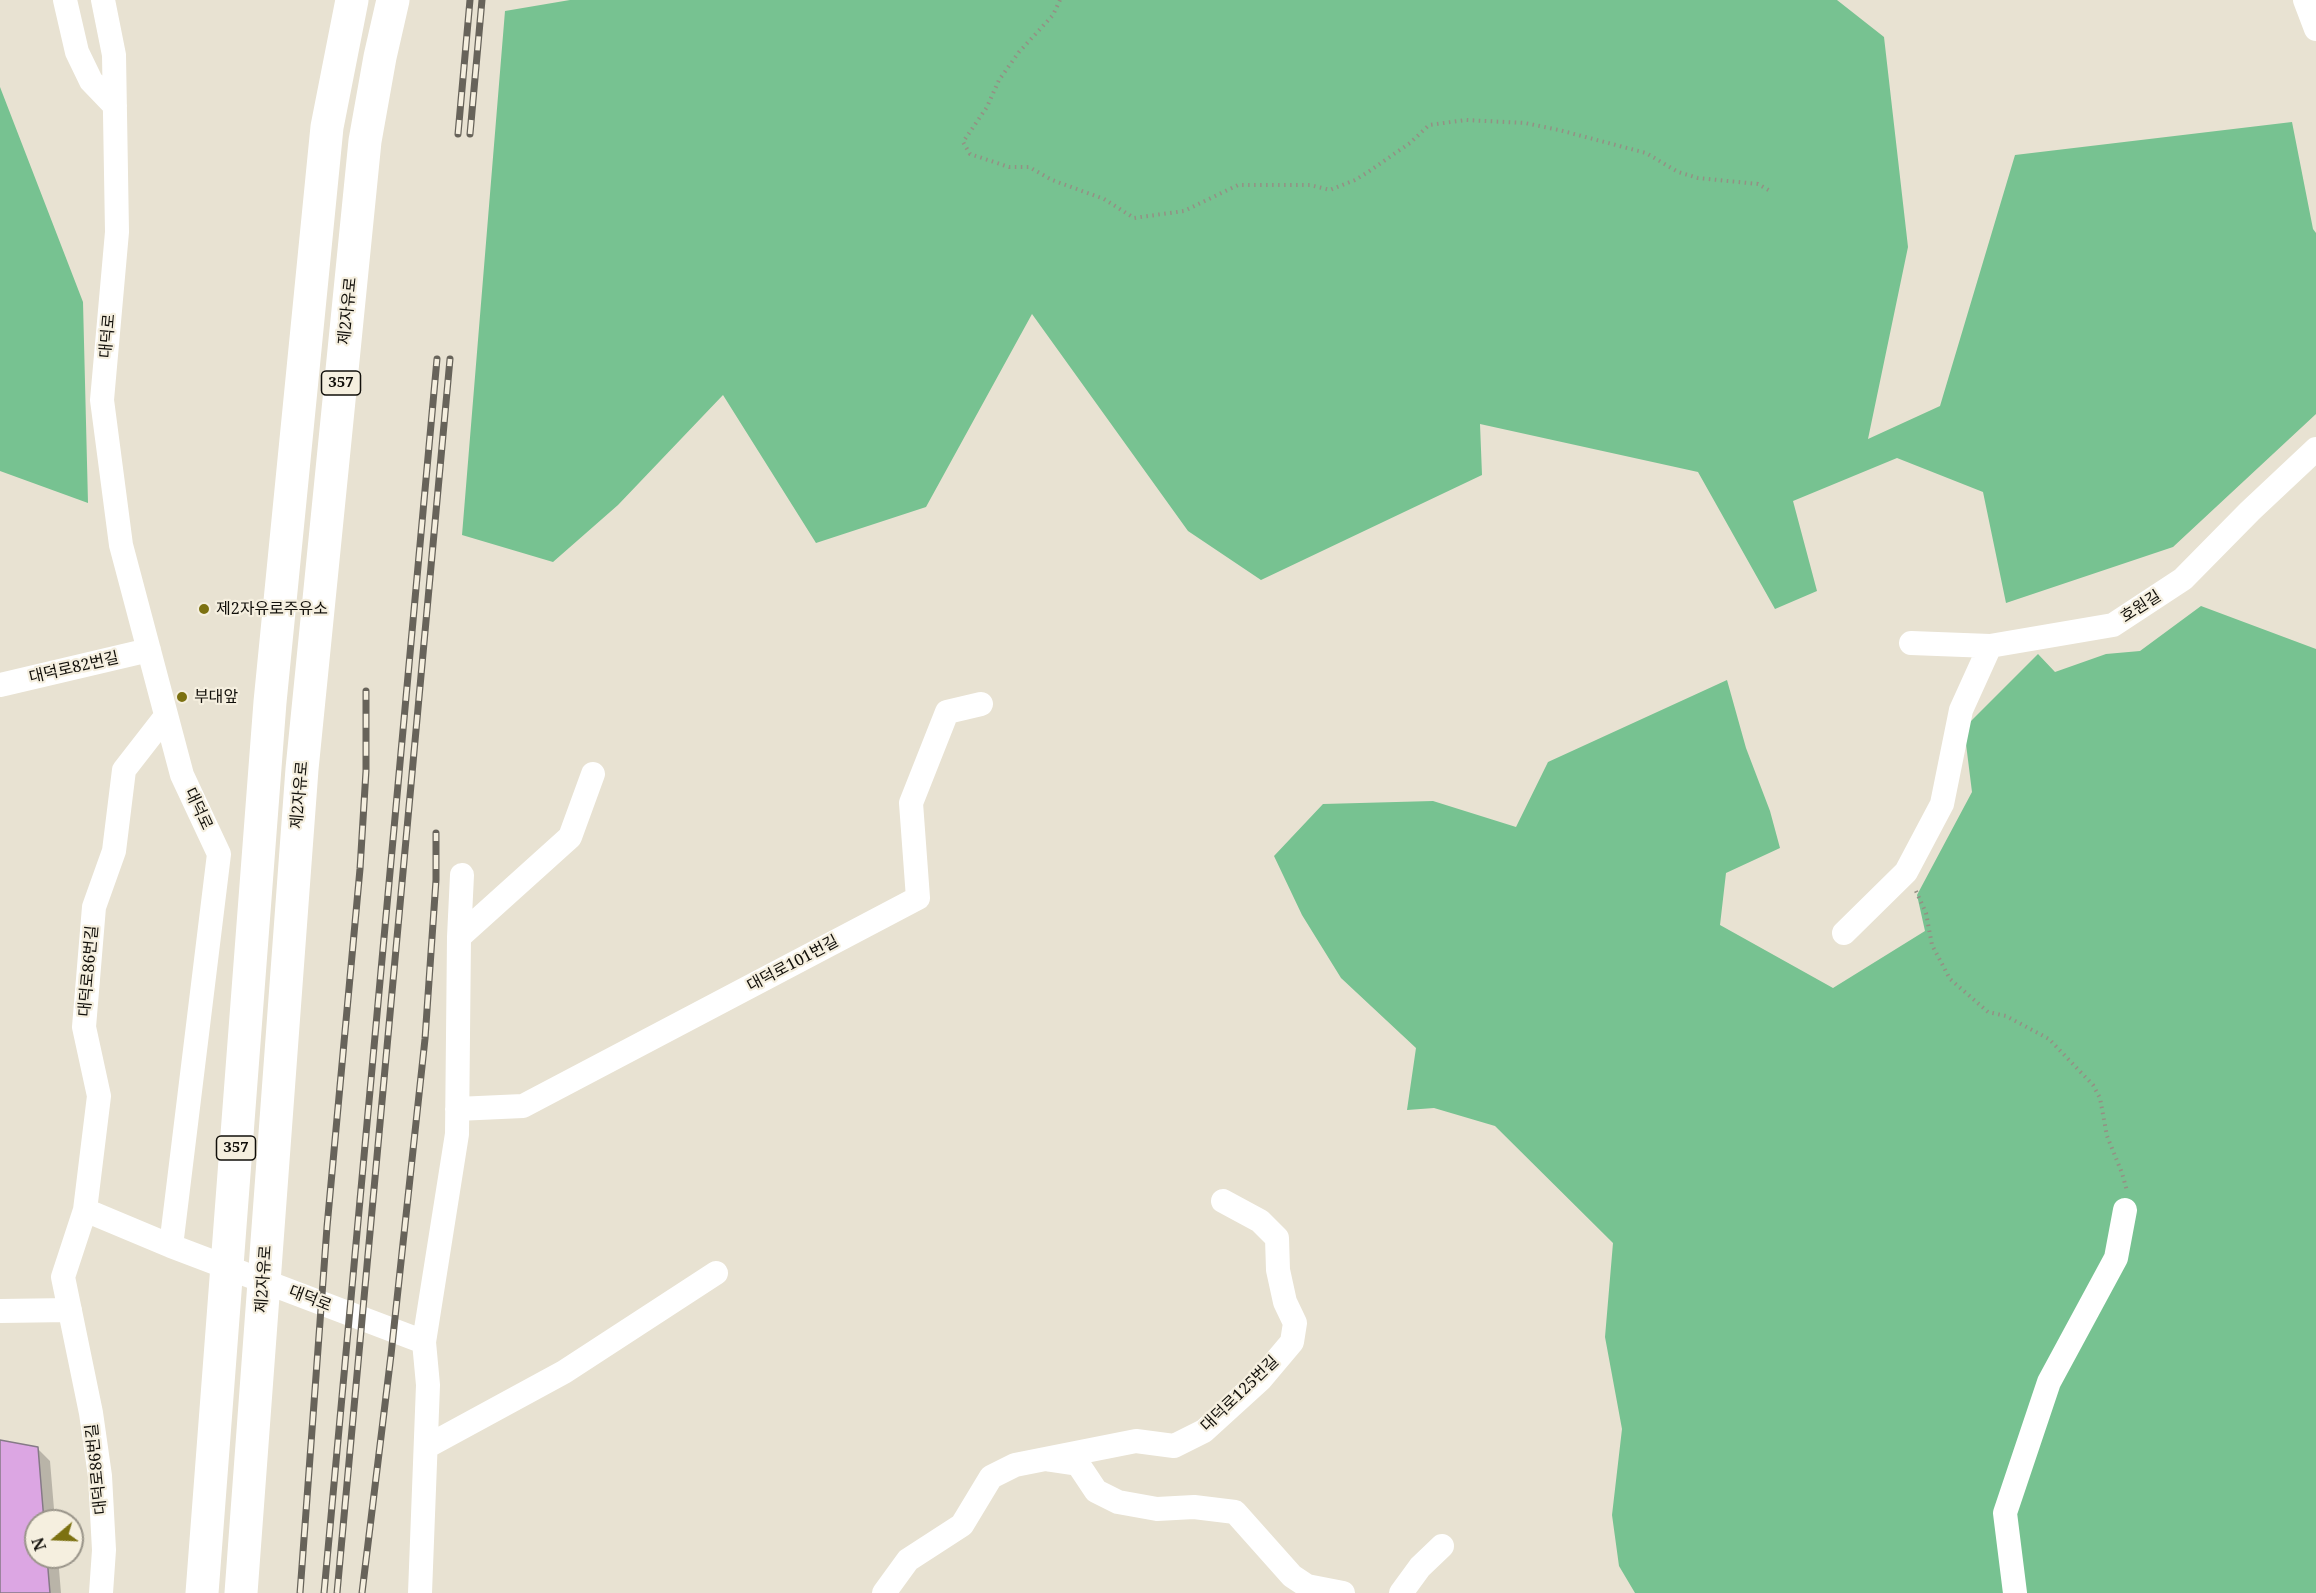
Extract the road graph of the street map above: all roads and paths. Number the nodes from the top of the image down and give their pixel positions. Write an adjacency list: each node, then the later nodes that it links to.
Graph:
1 (65, 0): 8 (street)
2 (103, 0): 8 (street, 대덕로)
3 (352, 0): 35 (highway, 357)
4 (393, 0): 36 (highway, 제2자유로 / 357)
5 (1060, 0): 9 (path)
6 (2305, 0): 7 (street)
7 (2316, 28)
8 (115, 106): 13 (street, 대덕로)
9 (1770, 191)
10 (2316, 449): 12 (street, 호원길)
11 (1911, 644): 12 (street, 호원길)
12 (1990, 646): 18 (street)
13 (149, 651): 14 (street, 대덕로82번길); 16 (street, 대덕로)
14 (0, 685)
15 (981, 704): 22 (street, 대덕로101번길)
16 (166, 716): 24 (street, 대덕로86번길); 26 (street, 대덕로)
17 (593, 774): 21 (street)
18 (1906, 872): 20 (street); 25 (path)
19 (462, 875): 21 (street)
20 (1844, 933)
21 (459, 937): 22 (street)
22 (457, 1109): 30 (street)
23 (1223, 1201): 32 (street, 대덕로125번길)
24 (85, 1210): 26 (street); 28 (street, 대덕로86번길)
25 (2125, 1210): 41 (street)
26 (171, 1246): 30 (street, 대덕로)
27 (716, 1273): 31 (street)
28 (70, 1310): 29 (street); 34 (street, 대덕로86번길)
29 (0, 1311)
30 (424, 1342): 31 (street)
31 (426, 1447): 37 (street)
32 (1049, 1460): 38 (street, 대덕로125번길); 39 (street, 대덕로125번길)
33 (1442, 1546): 40 (street)
34 (101, 1593)
35 (202, 1593)
36 (241, 1593)
37 (420, 1593)
38 (884, 1593)
39 (1343, 1593)
40 (1401, 1593)
41 (2015, 1593)

